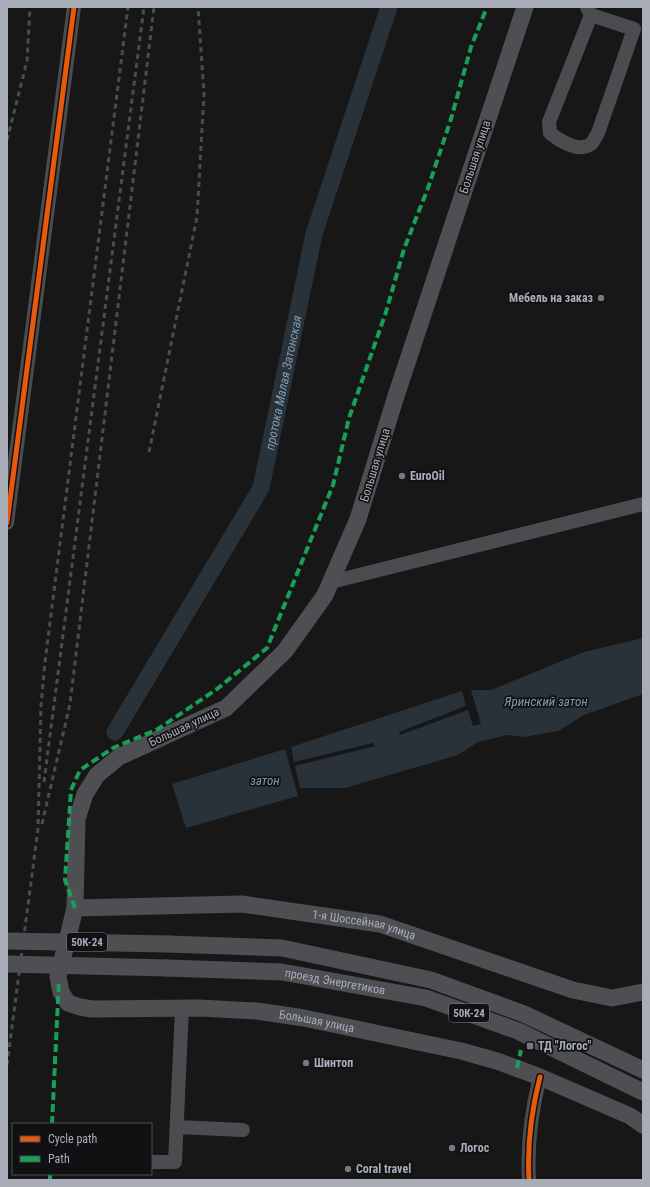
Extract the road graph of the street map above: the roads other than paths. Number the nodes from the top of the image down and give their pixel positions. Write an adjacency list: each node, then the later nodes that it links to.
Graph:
1 (74, 7): 6 (street)
2 (525, 7): 7 (main road, Большая улица)
3 (589, 11): 4 (street); 4 (street)
4 (638, 29)
5 (643, 504): 7 (street)
6 (7, 523)
7 (331, 582): 8 (main road, Большая улица)
8 (75, 908): 11 (main road, 1-я Шоссейная улица); 12 (main road, Большая улица)
9 (7, 941): 13 (main road, проезд Энергетиков / 50К-24, bridge)
10 (7, 964): 15 (main road, проезд Энергетиков / 50К-24, bridge)
11 (643, 992)
12 (182, 1008): 14 (main road, Большая улица); 17 (street)
13 (643, 1070)
14 (540, 1077): 16 (main road, Большая улица); 20 (street)
15 (643, 1092)
16 (643, 1125)
17 (176, 1127): 18 (street); 19 (street)
18 (243, 1130)
19 (152, 1162)
20 (529, 1180)

